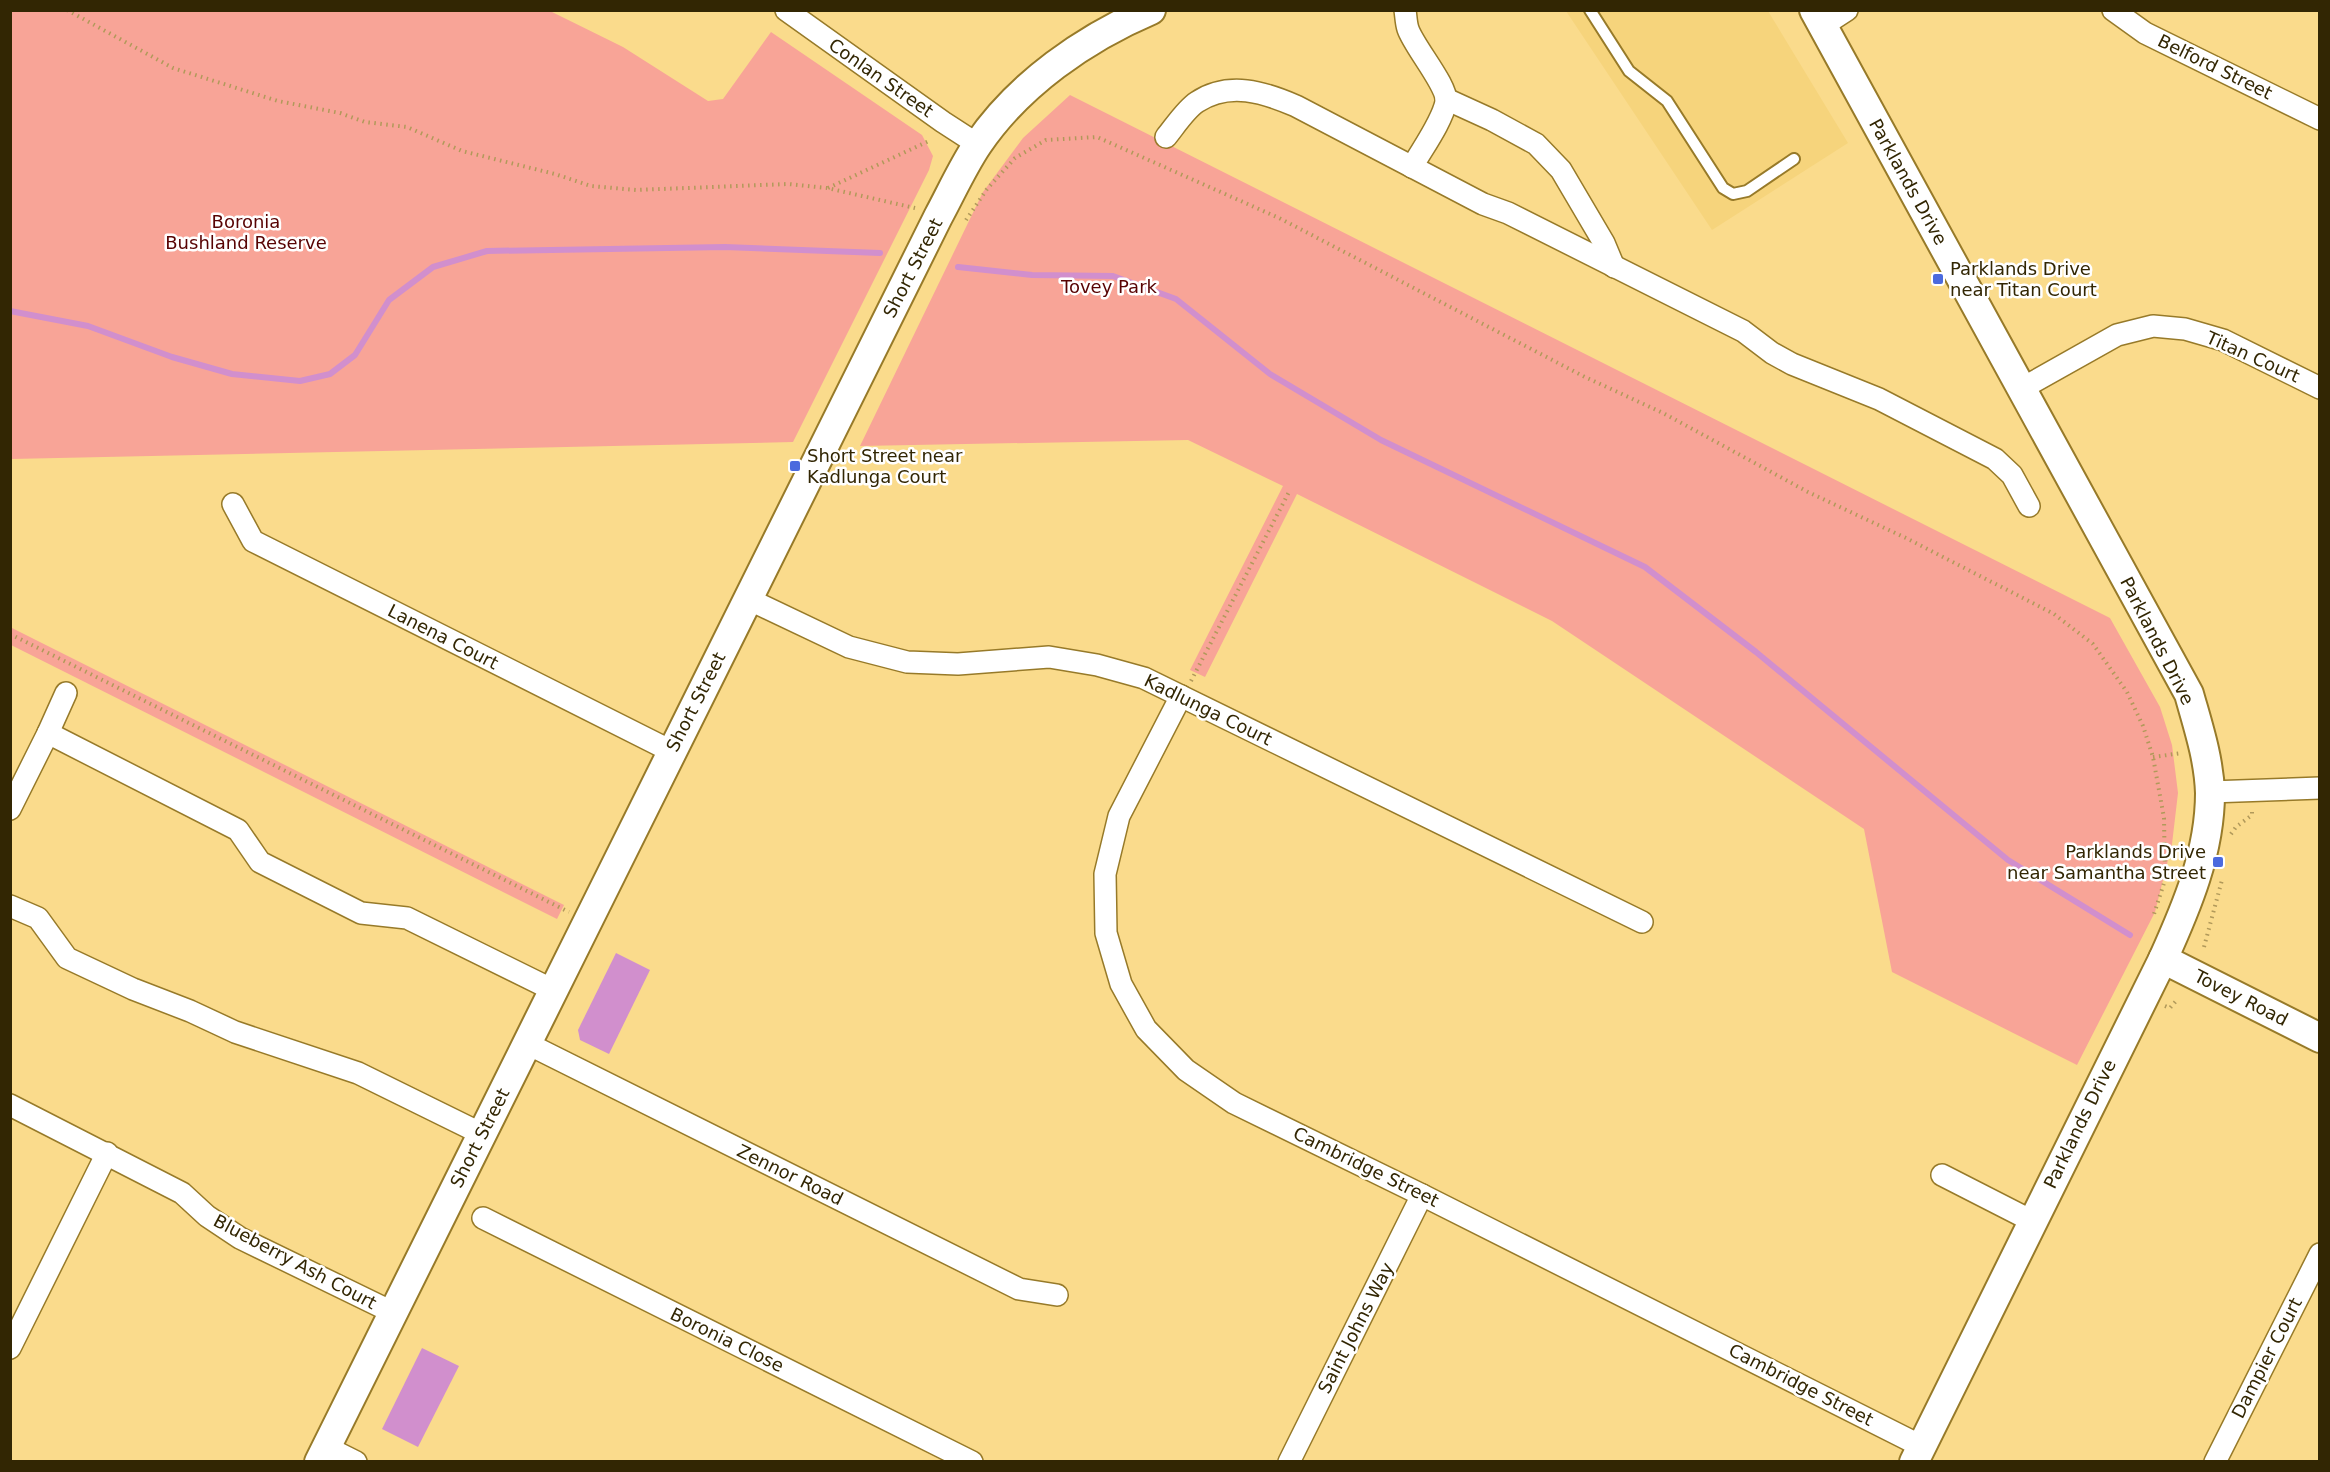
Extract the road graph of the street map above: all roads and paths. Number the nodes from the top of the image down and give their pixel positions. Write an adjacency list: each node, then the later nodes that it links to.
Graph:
1 (66, 10): 15 (path)
2 (786, 10): 12 (street, Conlan Street)
3 (1151, 10): 12 (street, Short Street)
4 (1405, 10): 8 (street)
5 (1590, 10): 13 (lane)
6 (2113, 10): 9 (street, Belford Street)
7 (1828, 15): 20 (street, Parklands Drive)
8 (1446, 99): 14 (street); 18 (street)
9 (2319, 119)
10 (1166, 137): 14 (street)
11 (931, 141): 15 (path)
12 (978, 144): 24 (street, Short Street)
13 (1794, 159)
14 (1412, 167): 18 (street)
15 (827, 189): 16 (path)
16 (915, 208)
17 (961, 227): 31 (path)
18 (1614, 267): 23 (street)
19 (2319, 387): 20 (street, Titan Court)
20 (2021, 389): 33 (street, Parklands Drive)
21 (1290, 490): 27 (path)
22 (233, 504): 29 (street, Lanena Court)
23 (2029, 506)
24 (748, 599): 27 (street, Kadlunga Court); 29 (street, Short Street)
25 (10, 634): 37 (path)
26 (66, 693): 28 (street)
27 (1181, 696): 38 (street, Kadlunga Court); 49 (street, Cambridge Street)
28 (48, 733): 34 (street); 40 (street)
29 (671, 752): 37 (street, Short Street)
30 (2184, 753): 31 (path)
31 (2153, 757): 36 (path)
32 (2319, 788): 33 (street)
33 (2210, 792): 39 (street, Parklands Drive)
34 (10, 809)
35 (10, 906): 46 (street)
36 (2153, 917)
37 (587, 921): 40 (street, Short Street)
38 (1642, 922)
39 (2163, 959): 41 (street, Parklands Drive); 43 (street, Tovey Road)
40 (553, 990): 44 (street, Short Street)
41 (2144, 995): 42 (path); 51 (street, Parklands Drive)
42 (2176, 1000)
43 (2319, 1038)
44 (528, 1044): 46 (street, Short Street); 53 (street, Zennor Road)
45 (10, 1105): 47 (street, Blueberry Ash Court)
46 (482, 1134): 54 (street, Short Street)
47 (107, 1153): 54 (street, Blueberry Ash Court); 55 (street)
48 (1942, 1175): 51 (street)
49 (1422, 1195): 57 (street, Cambridge Street); 60 (street, Saint Johns Way)
50 (483, 1218): 59 (street, Boronia Close)
51 (2032, 1221): 57 (street, Parklands Drive)
52 (2319, 1254): 61 (street, Dampier Court)
53 (1057, 1295)
54 (392, 1312): 56 (street, Short Street)
55 (10, 1348)
56 (323, 1454): 58 (street)
57 (1917, 1454)
58 (356, 1461)
59 (972, 1461)
60 (1289, 1461)
61 (2215, 1461)

